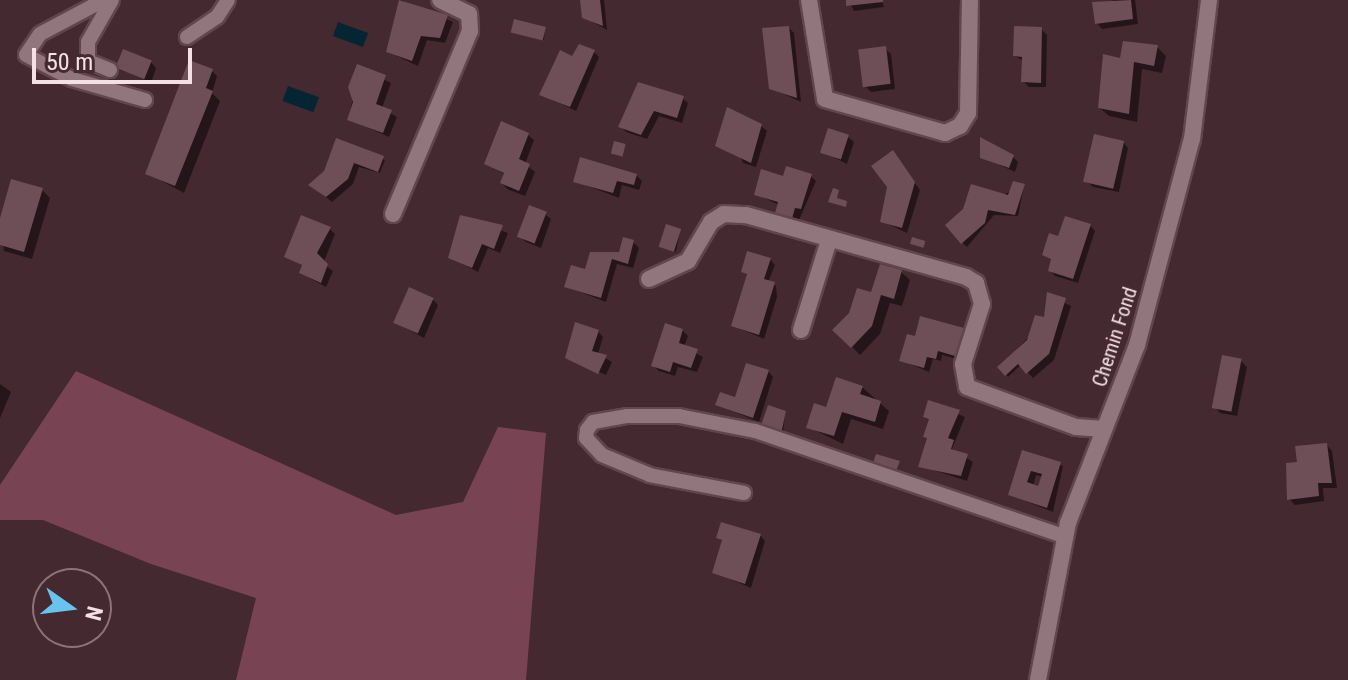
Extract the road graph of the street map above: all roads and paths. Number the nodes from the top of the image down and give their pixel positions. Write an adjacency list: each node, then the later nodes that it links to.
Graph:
1 (104, 0): 10 (lane)
2 (112, 0): 9 (lane)
3 (228, 0): 8 (lane)
4 (440, 0): 11 (street)
5 (809, 0): 6 (street)
6 (970, 0)
7 (1209, 0): 15 (street, Chemin Fond)
8 (187, 37)
9 (110, 70)
10 (145, 100)
11 (393, 214)
12 (829, 240): 13 (street); 14 (street); 15 (street)
13 (649, 279)
14 (801, 330)
15 (1104, 429): 17 (street, Chemin Fond)
16 (744, 493): 17 (lane)
17 (1064, 536): 18 (street, Chemin Fond)
18 (1038, 680)

